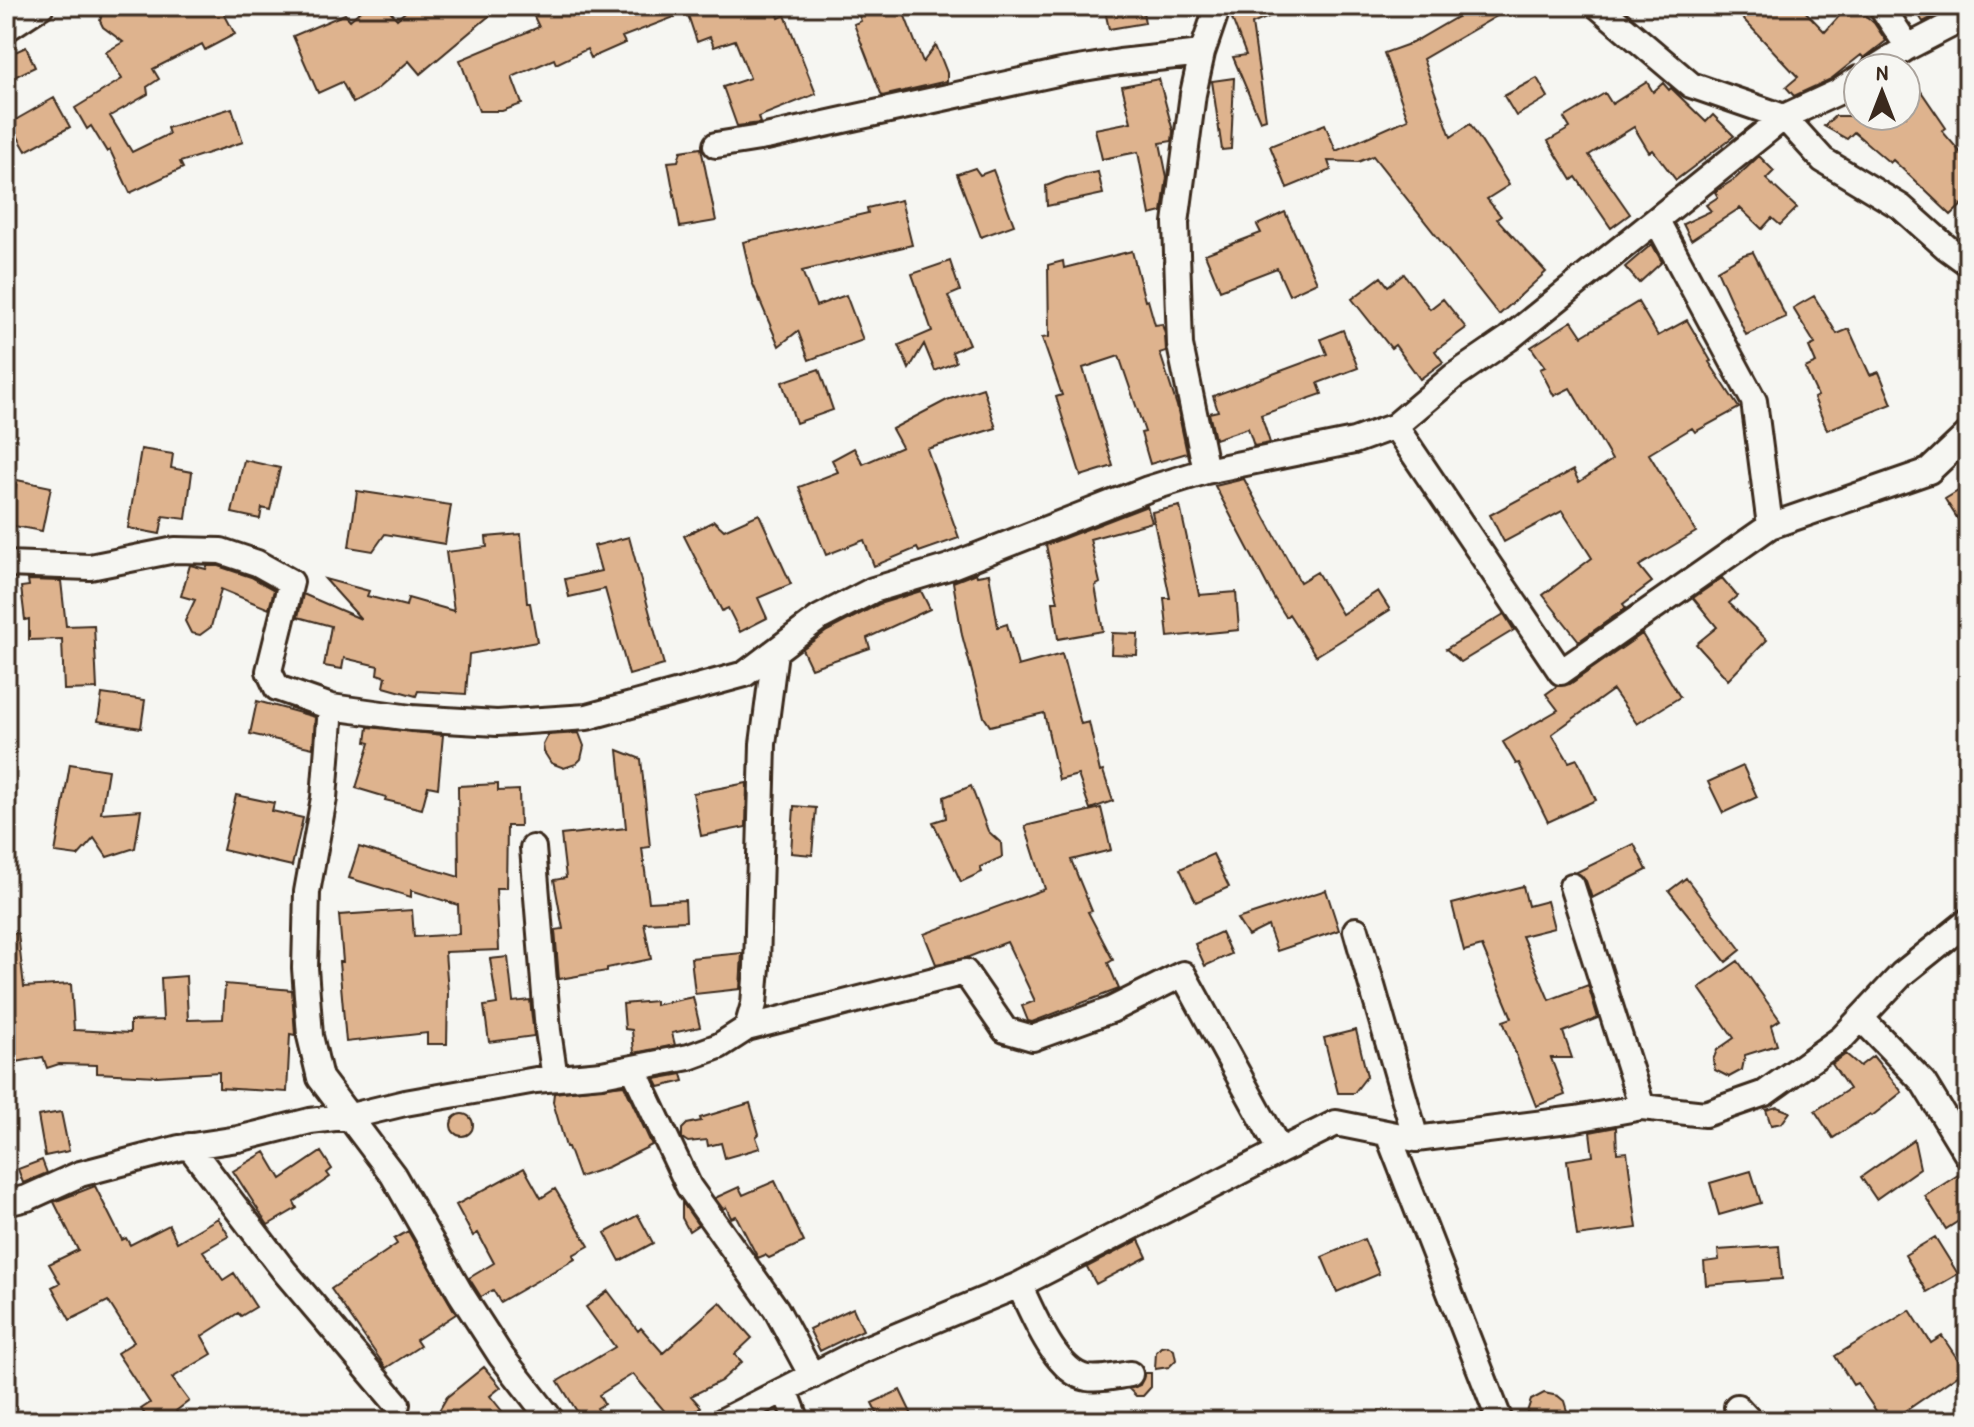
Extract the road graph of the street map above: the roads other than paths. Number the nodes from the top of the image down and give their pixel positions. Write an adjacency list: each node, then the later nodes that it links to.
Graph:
1 (41, 6): 6 (street)
2 (1218, 6): 9 (street)
3 (1598, 6): 11 (street)
4 (1881, 6): 7 (street)
5 (1968, 16): 7 (street)
6 (6, 29)
7 (1908, 47): 8 (street)
8 (1900, 52)
9 (1202, 53): 12 (street); 17 (street)
10 (1842, 89): 11 (street)
11 (1784, 117): 13 (street); 14 (street)
12 (716, 145)
13 (1657, 221): 15 (street); 18 (street)
14 (1968, 263)
15 (1395, 426): 17 (street); 18 (street)
16 (1968, 434): 18 (street)
17 (1206, 471): 20 (street)
18 (1770, 526)
19 (6, 564): 21 (street)
20 (775, 652): 21 (street); 27 (street)
21 (331, 707): 31 (street)
22 (533, 848): 29 (street)
23 (1572, 886): 30 (street)
24 (1968, 921): 26 (street)
25 (1356, 930): 33 (street)
26 (1861, 1018): 30 (street); 36 (street)
27 (747, 1028): 28 (street); 35 (street)
28 (633, 1068): 29 (street); 40 (street)
29 (555, 1078): 31 (street)
30 (1642, 1107): 33 (street)
31 (351, 1116): 34 (street); 43 (street)
32 (1388, 1134): 33 (street); 35 (street); 46 (street)
33 (1416, 1139)
34 (189, 1146): 37 (street); 42 (street)
35 (1280, 1151): 38 (street)
36 (1968, 1156)
37 (6, 1203)
38 (1019, 1285): 39 (street); 40 (street)
39 (1130, 1374)
40 (812, 1376): 41 (street)
41 (785, 1390): 44 (street); 45 (street)
42 (397, 1404)
43 (552, 1421)
44 (723, 1421)
45 (797, 1421)
46 (1500, 1421)

